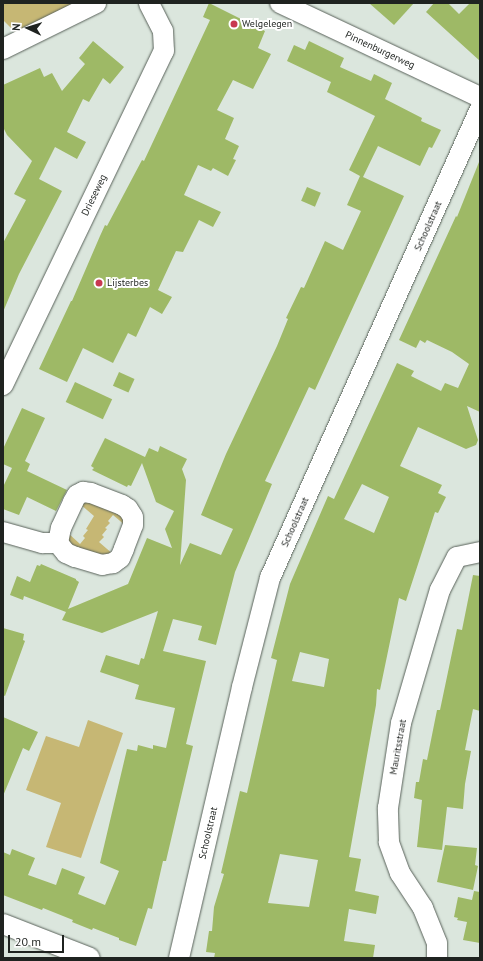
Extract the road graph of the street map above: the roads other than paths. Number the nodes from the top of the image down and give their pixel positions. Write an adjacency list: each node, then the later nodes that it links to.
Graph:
1 (96, 3): 4 (street)
2 (149, 3): 7 (street, Drieseweg)
3 (280, 3): 5 (street, Pinnenburgerweg)
4 (3, 49)
5 (480, 97)
6 (480, 109): 13 (street, Schoolstraat)
7 (3, 385)
8 (3, 532): 9 (street)
9 (58, 543)
10 (480, 552): 14 (street, Mauritsstraat)
11 (3, 924): 12 (street)
12 (90, 958)
13 (179, 958)
14 (437, 958)

